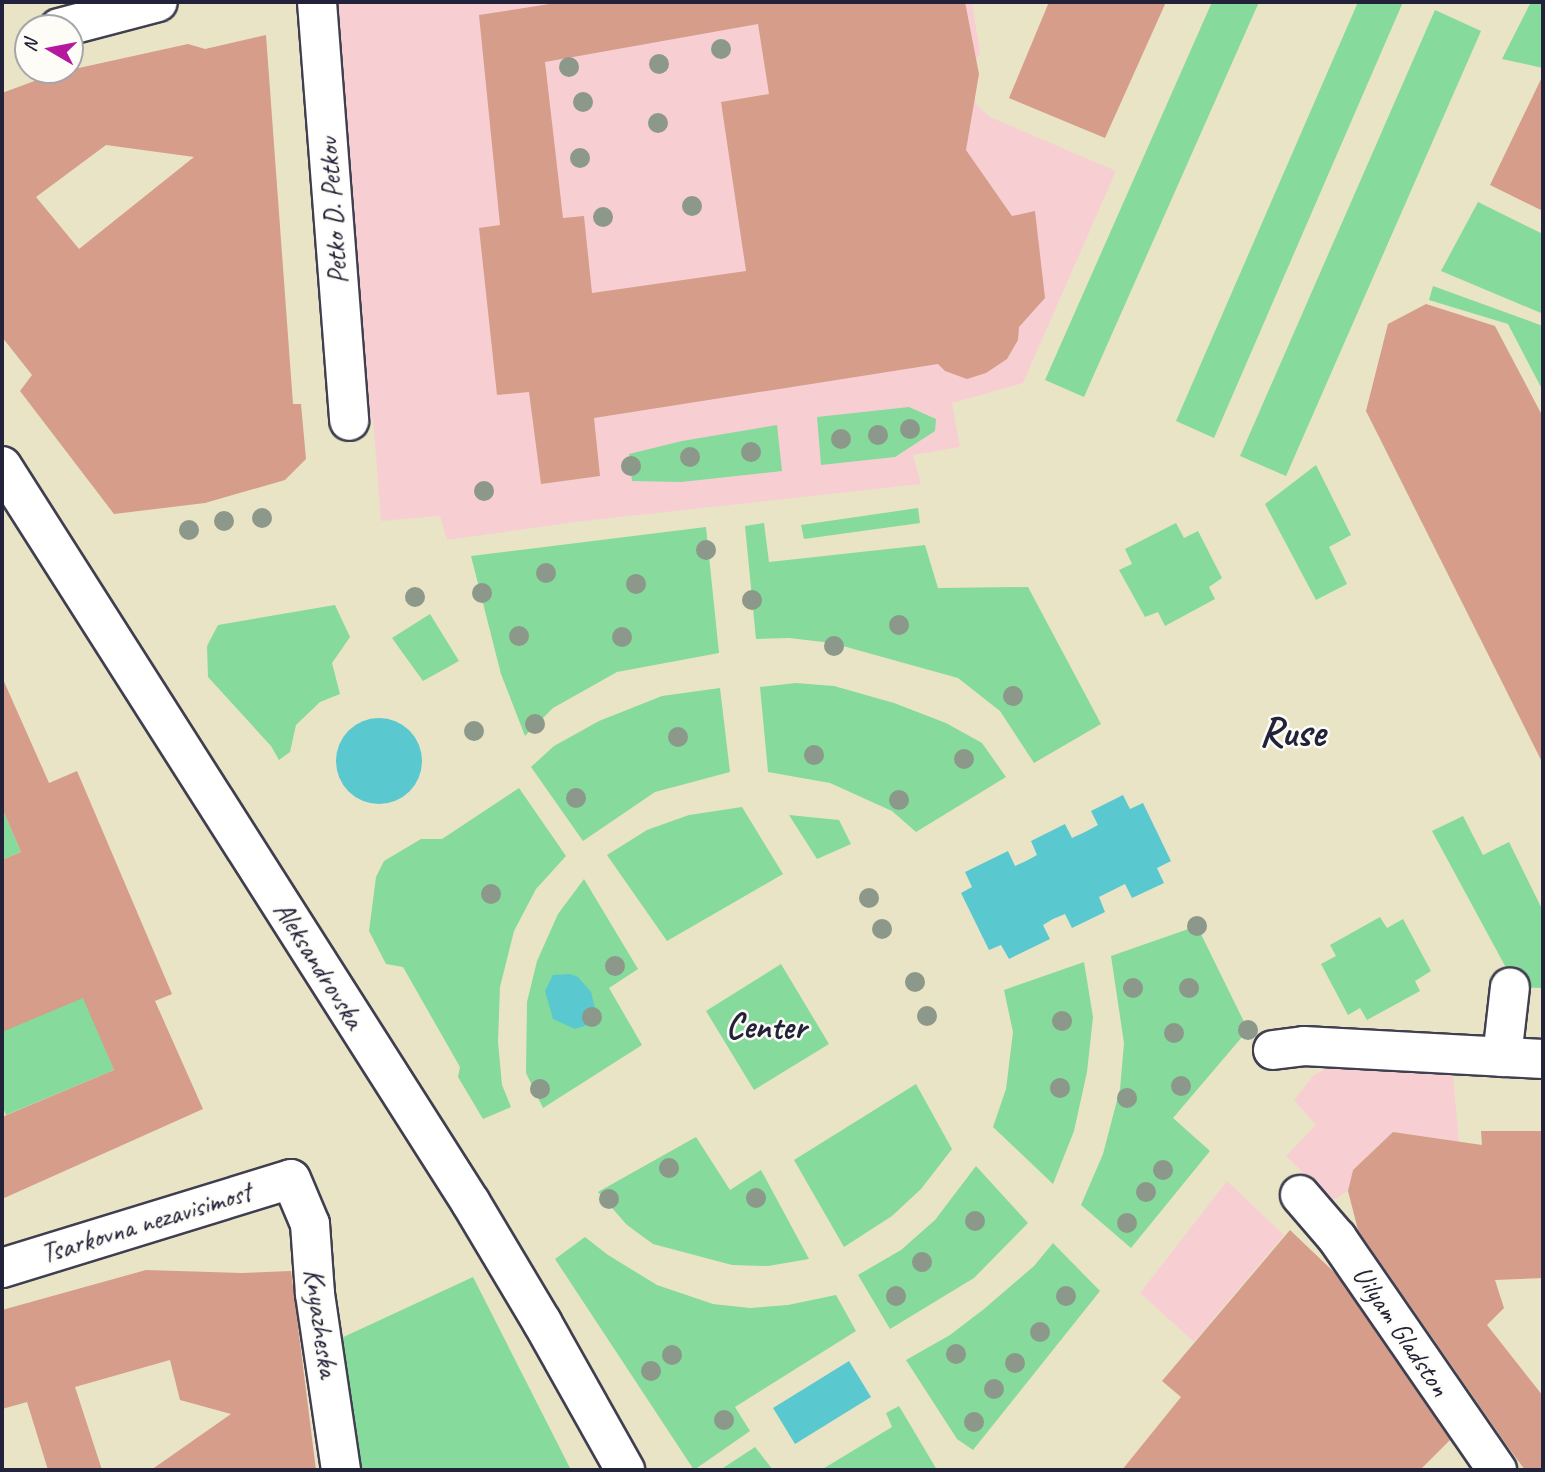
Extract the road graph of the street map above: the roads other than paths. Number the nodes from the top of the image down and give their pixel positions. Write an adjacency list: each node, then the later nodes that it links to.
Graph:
1 (158, 2): 3 (street)
2 (317, 2): 4 (street, Petko D. Petkov)
3 (84, 21)
4 (349, 421)
5 (2, 466): 14 (street, Aleksandrovska)
6 (1510, 986): 8 (street)
7 (1273, 1050): 8 (street)
8 (1502, 1057): 9 (street)
9 (1543, 1059)
10 (291, 1179): 12 (street, Tsarkovna nezavisimost); 13 (street, Knyazheska)
11 (1300, 1195): 15 (street, Uilyam Gladston)
12 (2, 1268)
13 (341, 1470)
14 (625, 1470)
15 (1497, 1470)

